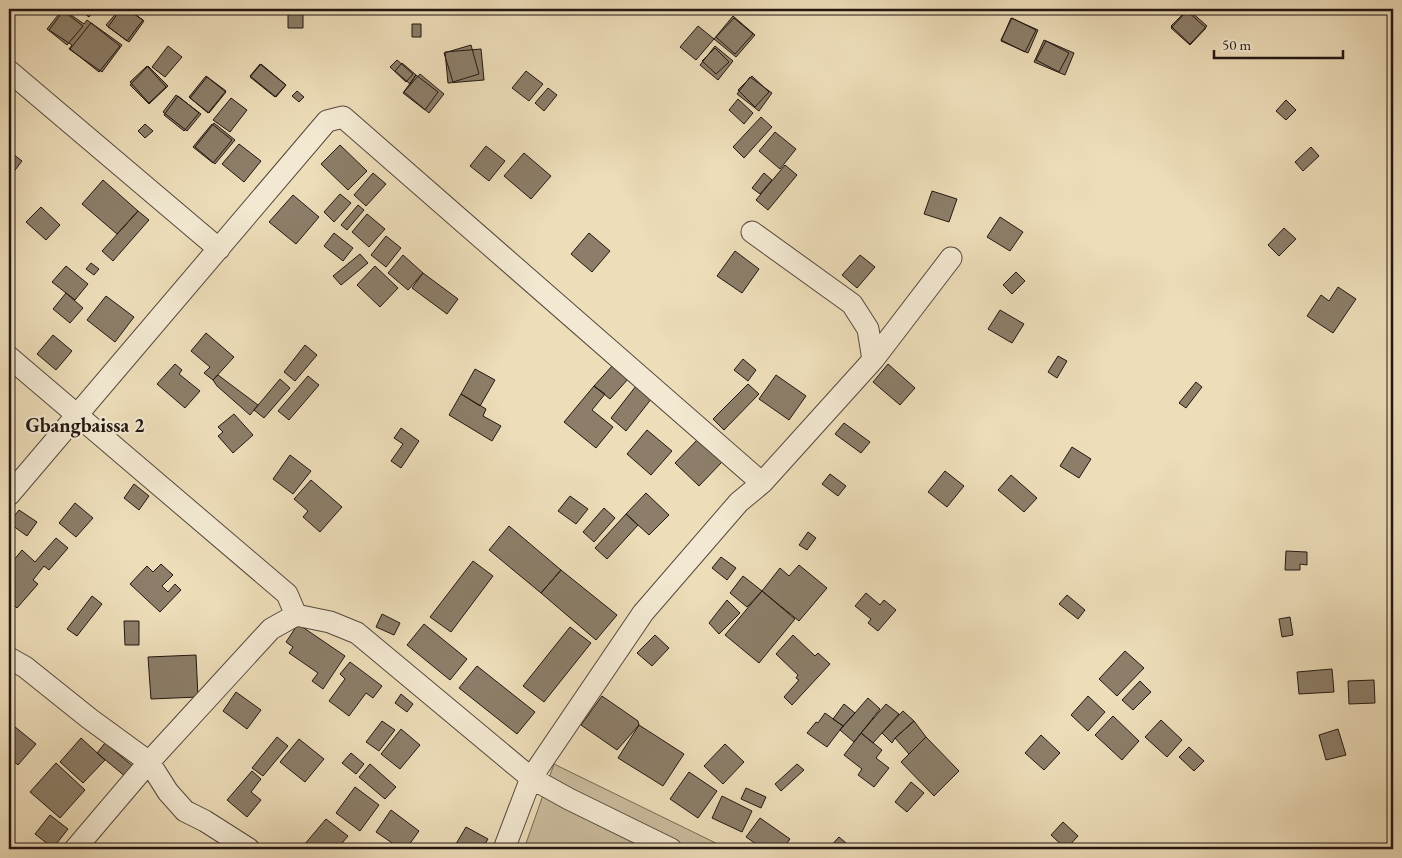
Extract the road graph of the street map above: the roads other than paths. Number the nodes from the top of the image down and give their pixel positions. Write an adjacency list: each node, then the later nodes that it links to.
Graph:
1 (9, 71): 3 (street)
2 (752, 232): 6 (street)
3 (219, 249): 7 (street); 8 (street)
4 (951, 258): 6 (street)
5 (9, 358): 7 (street)
6 (873, 360): 8 (street)
7 (76, 416): 9 (street); 10 (street)
8 (762, 483): 13 (street)
9 (9, 495)
10 (296, 615): 12 (street); 13 (street)
11 (9, 658): 12 (street)
12 (149, 762): 14 (street); 15 (street)
13 (531, 778): 16 (street); 17 (street)
14 (75, 849)
15 (249, 849)
16 (504, 849)
17 (671, 849)

